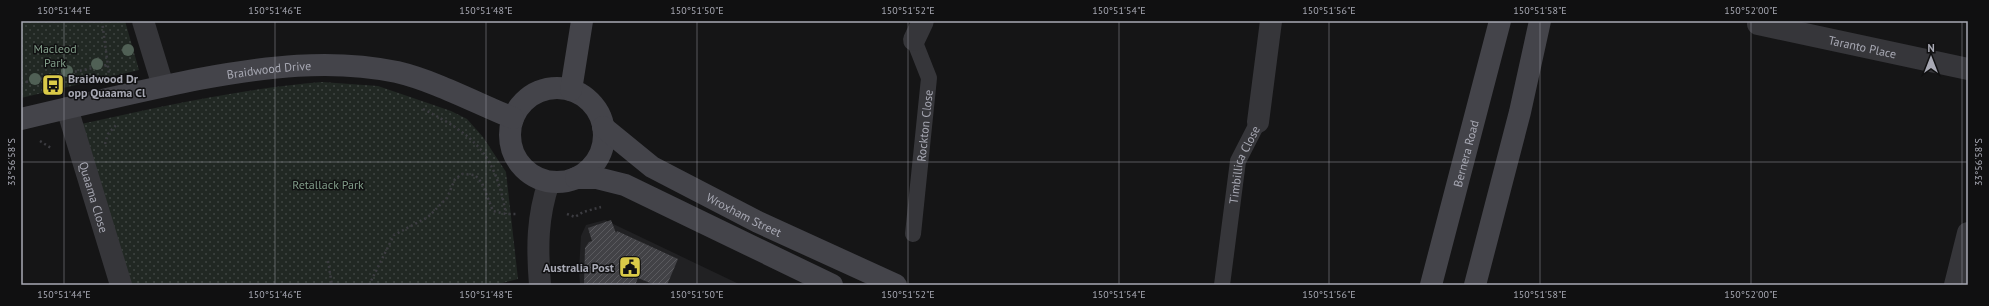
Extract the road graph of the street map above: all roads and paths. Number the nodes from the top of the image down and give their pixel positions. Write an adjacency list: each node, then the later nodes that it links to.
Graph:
1 (102, 21): 11 (path)
2 (143, 21): 12 (street)
3 (582, 21): 13 (street)
4 (923, 21): 9 (street, Rockton Close)
5 (1271, 21): 19 (street, Timbillica Close)
6 (1500, 21): 36 (street, Bernera Road)
7 (1540, 21): 37 (street)
8 (1758, 24): 10 (street, Taranto Place)
9 (914, 40): 27 (lane, Rockton Close)
10 (1968, 69)
11 (21, 83)
12 (163, 86): 14 (street, Braidwood Drive); 17 (street, Braidwood Drive)
13 (571, 90): 17 (street); 20 (street)
14 (67, 108): 16 (street, Braidwood Drive); 29 (street, Quaama Close)
15 (421, 108): 31 (path)
16 (21, 118)
17 (513, 118): 25 (street)
18 (122, 120): 22 (path)
19 (1258, 122): 35 (lane, Timbillica Close)
20 (603, 127): 24 (street); 34 (street, Wroxham Street)
21 (35, 139): 23 (path)
22 (106, 143)
23 (52, 150)
24 (576, 178): 25 (street); 33 (street)
25 (549, 182): 32 (street)
26 (1968, 233): 38 (street)
27 (913, 234)
28 (328, 261): 30 (path)
29 (121, 285)
30 (332, 285)
31 (369, 285)
32 (540, 285)
33 (832, 285)
34 (896, 285)
35 (1222, 285)
36 (1431, 285)
37 (1475, 285)
38 (1955, 285)

